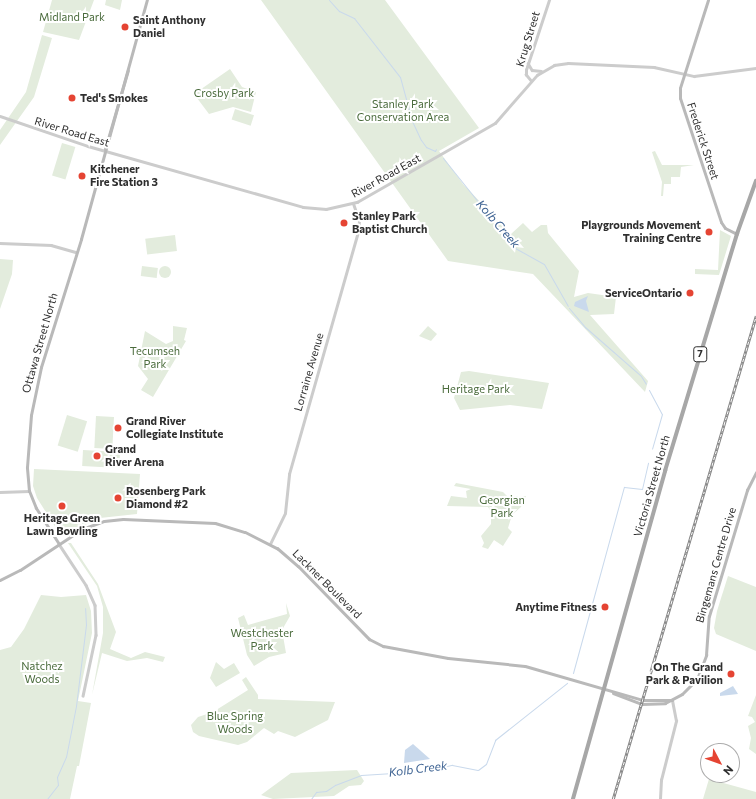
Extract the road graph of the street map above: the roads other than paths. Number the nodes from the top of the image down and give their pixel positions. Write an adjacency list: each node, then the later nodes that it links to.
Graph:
1 (147, 0): 10 (main road, Ottawa Street North)
2 (549, 0): 4 (street, Krug Street)
3 (708, 0): 7 (main road, Frederick Street)
4 (528, 62): 6 (street); 8 (street, Krug Street)
5 (756, 68): 7 (street, River Road East)
6 (541, 71): 7 (street, River Road East); 8 (street, River Road East)
7 (684, 76): 13 (main road, Frederick Street)
8 (531, 82): 12 (street, River Road East)
9 (0, 116): 10 (street, River Road East)
10 (105, 150): 12 (street, River Road East); 15 (main road, Ottawa Street North)
11 (756, 181): 13 (main road, Victoria Street North / 7)
12 (353, 204): 20 (street, Lorraine Avenue)
13 (737, 234): 22 (main road, Victoria Street North / 7)
14 (0, 243): 15 (street)
15 (76, 252): 17 (main road, Ottawa Street North)
16 (756, 472): 24 (main road, Bingemans Centre Drive)
17 (29, 491): 18 (street); 19 (main road, Ottawa Street North)
18 (0, 492)
19 (59, 544): 20 (main road, Lackner Boulevard); 21 (main road, Lackner Boulevard); 23 (street, Ottawa Street North)
20 (270, 544): 22 (main road, Lackner Boulevard)
21 (0, 580)
22 (604, 689): 24 (main road, Bingemans Centre Drive); 25 (main road, Victoria Street North / 7)
23 (83, 696)
24 (672, 700): 26 (street)
25 (573, 799)
26 (660, 799)

